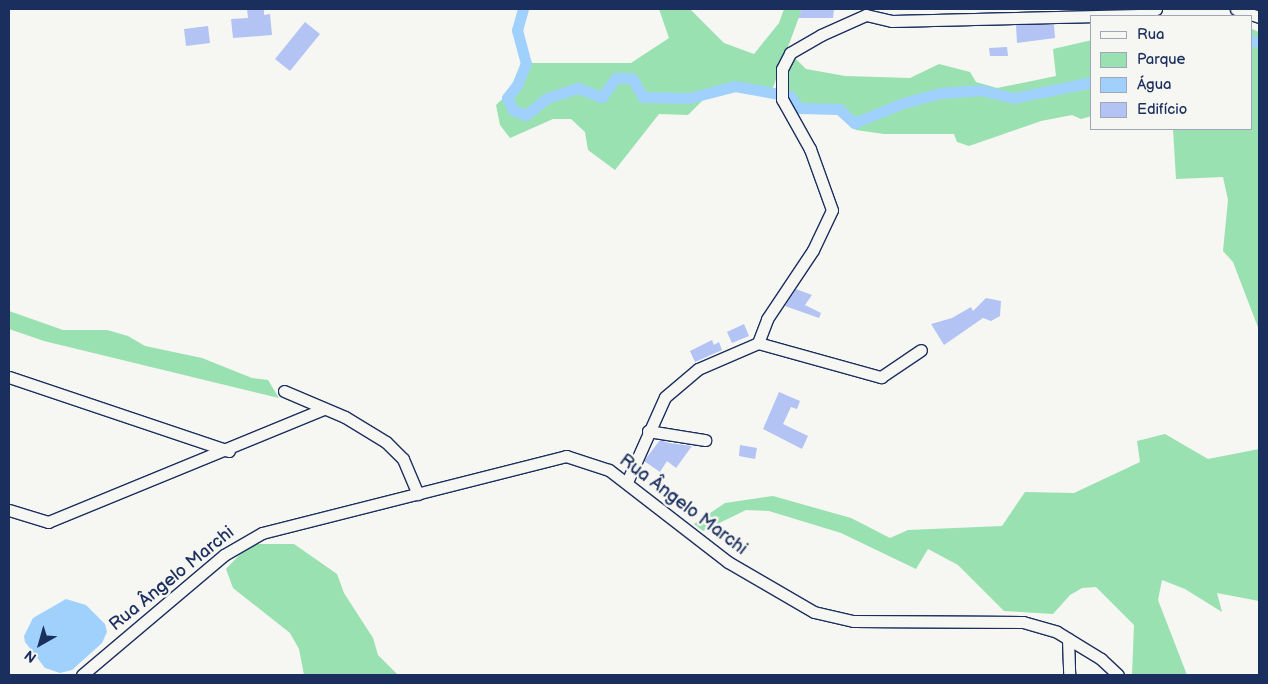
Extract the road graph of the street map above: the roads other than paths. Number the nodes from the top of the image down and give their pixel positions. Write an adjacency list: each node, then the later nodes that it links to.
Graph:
1 (1156, 9): 3 (street)
2 (1236, 9): 4 (street)
3 (1139, 15)
4 (1258, 15)
5 (1090, 16): 6 (street)
6 (758, 343): 7 (street); 11 (street)
7 (921, 350)
8 (9, 377): 13 (street)
9 (284, 391): 10 (street)
10 (324, 409): 13 (street); 15 (street)
11 (648, 431): 12 (street); 14 (street)
12 (705, 440)
13 (229, 451): 16 (street)
14 (627, 482): 15 (street, Rua Ângelo Marchi); 17 (street, Rua Ângelo Marchi)
15 (418, 494): 18 (street, Rua Ângelo Marchi)
16 (9, 510)
17 (1068, 639): 19 (street); 20 (street, Rua Ângelo Marchi)
18 (82, 675)
19 (1068, 675)
20 (1118, 675)

